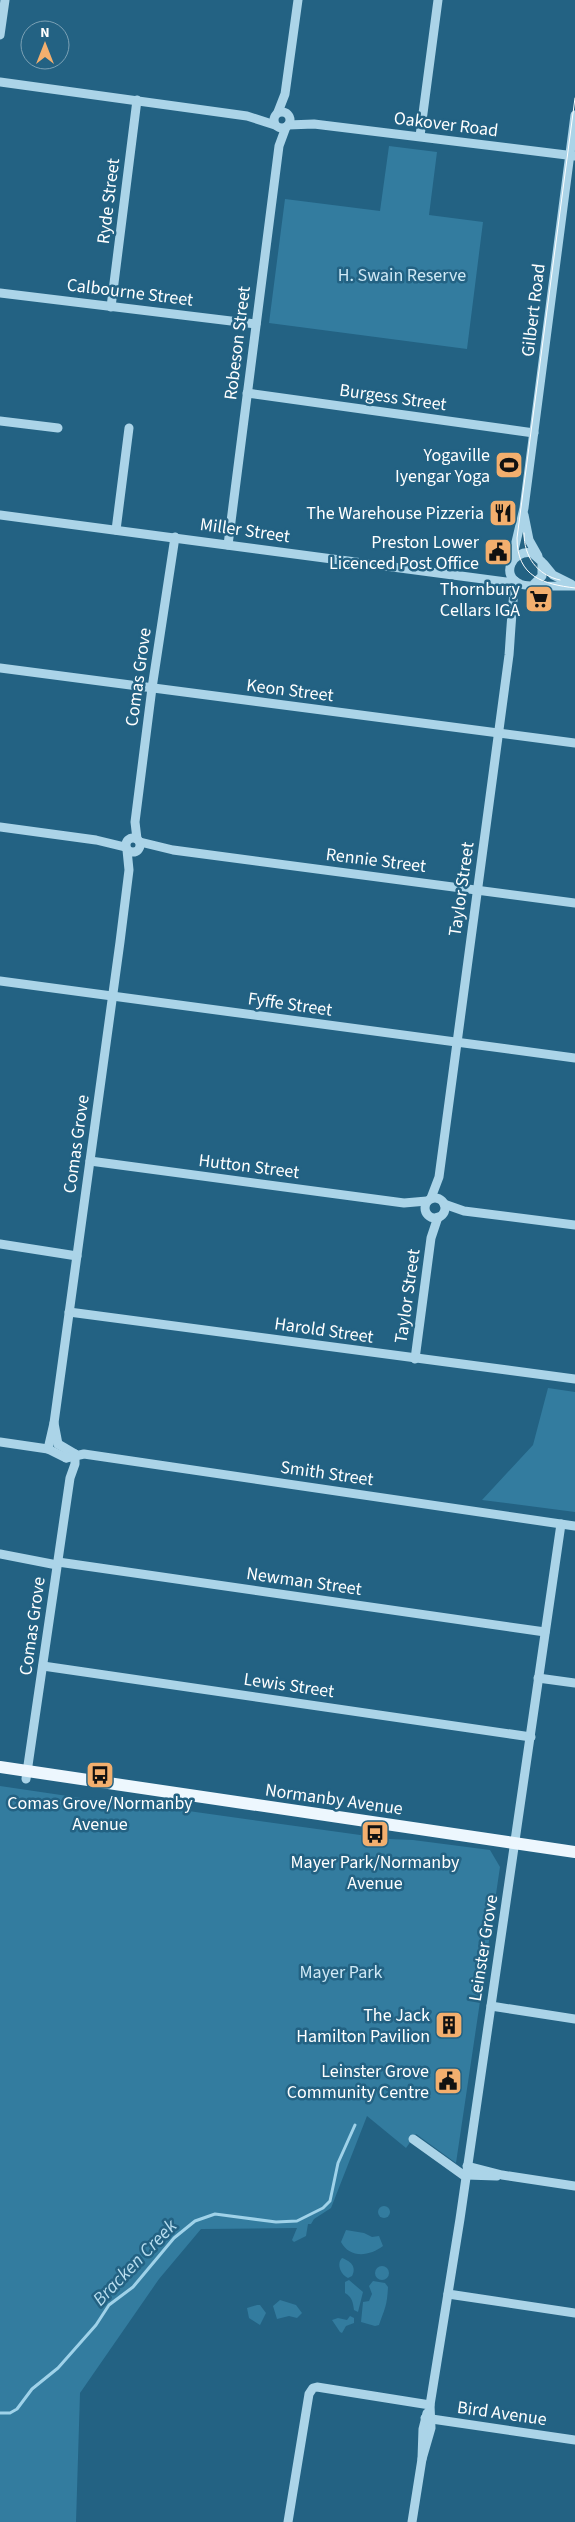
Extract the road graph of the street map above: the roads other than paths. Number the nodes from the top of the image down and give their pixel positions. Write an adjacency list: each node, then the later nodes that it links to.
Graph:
1 (5, 0): 4 (street)
2 (298, 0): 6 (street)
3 (438, 0): 15 (street)
4 (0, 34)
5 (0, 82): 7 (street)
6 (285, 94): 8 (street); 9 (street)
7 (137, 100): 10 (street); 19 (street, Ryde Street)
8 (277, 113): 9 (street); 10 (street); 13 (street)
9 (288, 114): 12 (street, Oakover Road); 14 (street)
10 (247, 116): 13 (street)
11 (575, 116): 17 (street, Gilbert Road)
12 (314, 124): 14 (street, Oakover Road); 15 (street, Oakover Road)
13 (276, 126): 14 (street); 16 (street, Robeson Street)
14 (287, 126): 16 (street, Robeson Street)
15 (420, 136): 17 (street, Oakover Road)
16 (279, 146): 20 (street, Robeson Street)
17 (572, 156): 25 (street, Gilbert Road)
18 (0, 293): 19 (street, Calbourne Street)
19 (111, 307): 20 (street, Calbourne Street)
20 (256, 324): 21 (street, Robeson Street)
21 (247, 393): 25 (street, Burgess Street); 30 (street, Robeson Street)
22 (0, 421): 23 (street)
23 (58, 428)
24 (129, 428): 28 (street)
25 (534, 433): 26 (street, Gilbert Road)
26 (523, 509): 31 (street, Gilbert Road); 32 (street, Gilbert Road)
27 (0, 515): 28 (street, Miller Street)
28 (116, 530): 29 (street, Miller Street)
29 (175, 537): 30 (street, Miller Street); 39 (street, Comas Grove)
30 (228, 545): 33 (street, Miller Street)
31 (541, 560): 32 (street); 35 (street); 36 (street)
32 (511, 564): 33 (street, Miller Street); 34 (street)
33 (486, 578): 34 (street, Miller Street)
34 (516, 582): 35 (street); 37 (street, Taylor Street)
35 (531, 585): 36 (street); 37 (street, Taylor Street)
36 (575, 586)
37 (514, 606): 40 (street, Taylor Street)
38 (0, 668): 39 (street, Keon Street)
39 (152, 688): 40 (street, Keon Street); 43 (street, Comas Grove)
40 (498, 733): 41 (street, Keon Street); 44 (street, Taylor Street)
41 (575, 743)
42 (0, 828): 43 (street, Rennie Street)
43 (132, 845): 44 (street, Rennie Street); 47 (street, Comas Grove)
44 (477, 890): 45 (street, Rennie Street); 48 (street, Taylor Street)
45 (575, 903)
46 (0, 982): 47 (street, Fyffe Street)
47 (112, 997): 48 (street, Fyffe Street); 50 (street, Comas Grove)
48 (457, 1042): 49 (street, Fyffe Street); 51 (street, Taylor Street)
49 (575, 1058)
50 (90, 1161): 53 (street, Hutton Street); 57 (street, Comas Grove)
51 (439, 1177): 52 (street, Taylor Street); 53 (street, Taylor Street)
52 (443, 1202): 53 (street, Taylor Street); 53 (street, Hutton Street); 54 (street)
53 (433, 1210): 54 (street); 59 (street, Taylor Street)
54 (464, 1211): 55 (street)
55 (575, 1225)
56 (0, 1244): 57 (street)
57 (77, 1256): 58 (street, Comas Grove)
58 (69, 1312): 59 (street, Harold Street); 61 (street, Comas Grove)
59 (414, 1359): 60 (street, Harold Street)
60 (575, 1379)
61 (54, 1423): 63 (street, Comas Grove); 64 (street, Comas Grove)
62 (0, 1442): 64 (street, Smith Street)
63 (58, 1444): 64 (street); 65 (street, Smith Street)
64 (48, 1449): 65 (street, Smith Street)
65 (70, 1456): 66 (street, Smith Street); 69 (street, Comas Grove)
66 (561, 1524): 67 (street, Smith Street); 70 (street, Leinster Grove)
67 (575, 1526)
68 (0, 1554): 69 (street, Newman Street)
69 (58, 1564): 70 (street, Newman Street); 71 (street, Comas Grove)
70 (545, 1632): 72 (street, Leinster Grove)
71 (43, 1666): 74 (street, Lewis Street); 77 (street, Comas Grove)
72 (538, 1678): 73 (street); 74 (street, Leinster Grove)
73 (575, 1683)
74 (531, 1737): 78 (street, Leinster Grove)
75 (0, 1768): 77 (main road, Normanby Avenue)
76 (0, 1775): 77 (main road, Normanby Avenue)
77 (27, 1775): 78 (main road, Normanby Avenue)
78 (515, 1844): 79 (main road, Normanby Avenue); 80 (street, Leinster Grove)
79 (575, 1852)
80 (491, 2006): 81 (street); 83 (street, Leinster Grove)
81 (575, 2019)
82 (413, 2139): 83 (street)
83 (466, 2173): 84 (street); 85 (street, Leinster Grove)
84 (575, 2186)
85 (448, 2294): 86 (street); 87 (street, Leinster Grove)
86 (575, 2313)
87 (430, 2406): 88 (street, Leinster Grove); 90 (street)
88 (428, 2418): 89 (street, Bird Avenue); 91 (street, Leinster Grove)
89 (575, 2440)
90 (288, 2522)
91 (412, 2522)

